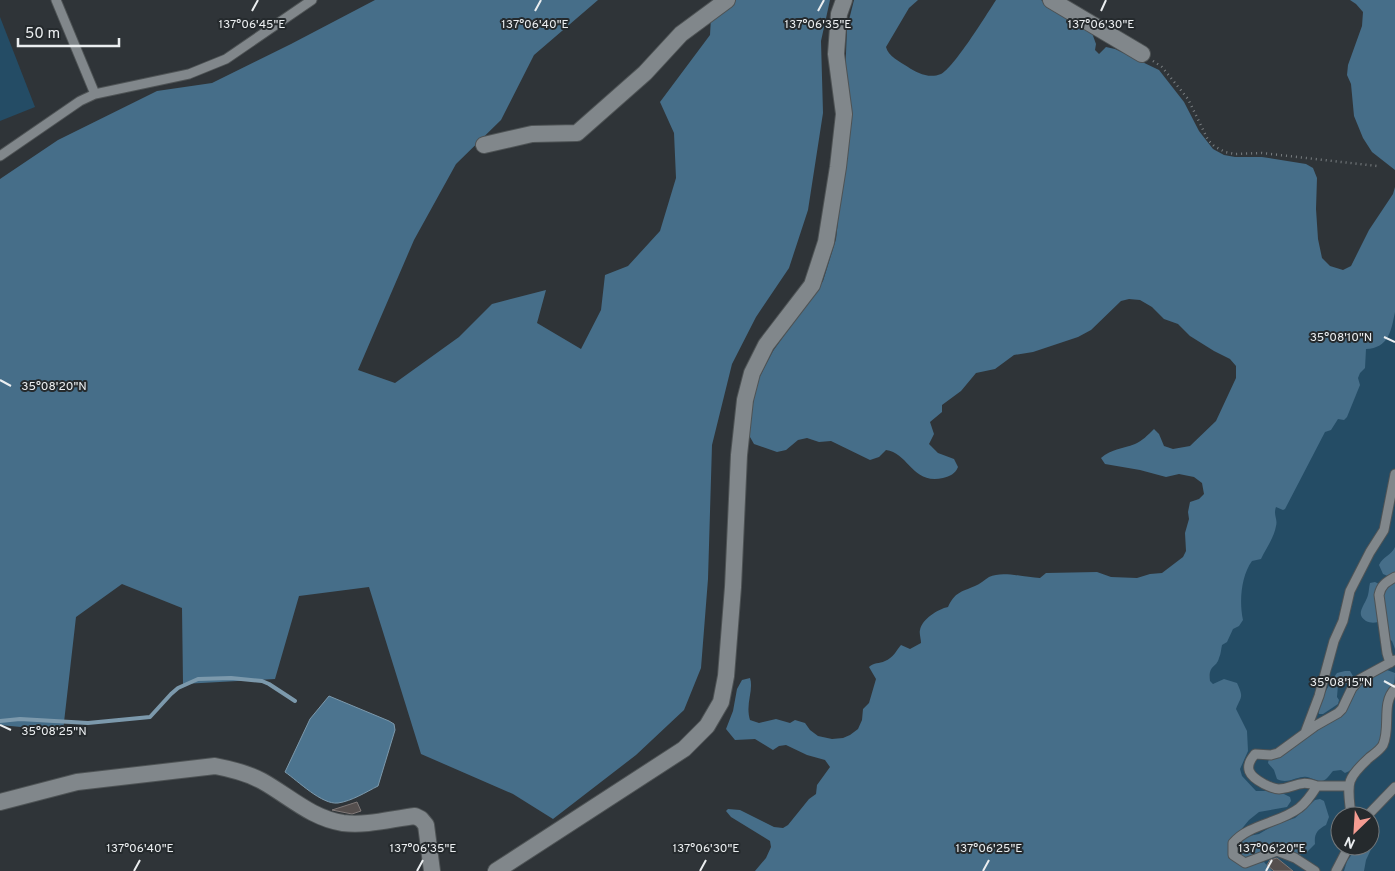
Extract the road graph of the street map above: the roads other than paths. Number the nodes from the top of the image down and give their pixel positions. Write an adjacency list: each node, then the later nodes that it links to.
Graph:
1 (56, 0): 7 (lane)
2 (312, 0): 7 (lane)
3 (727, 0): 8 (street)
4 (844, 0): 25 (street)
5 (1051, 0): 6 (street)
6 (1142, 54)
7 (95, 94): 9 (lane)
8 (484, 145)
9 (0, 156)
10 (1395, 474): 11 (lane)
11 (1392, 486): 12 (lane); 16 (lane)
12 (1395, 498)
13 (1395, 577): 14 (lane)
14 (1393, 661): 16 (lane)
15 (1395, 689): 18 (lane)
16 (1305, 733): 17 (lane)
17 (1317, 786): 18 (lane); 26 (lane)
18 (1348, 786): 21 (lane)
19 (1395, 787): 22 (lane)
20 (0, 802): 24 (street)
21 (1350, 806)
22 (1377, 806)
23 (1344, 856): 27 (lane)
24 (432, 871)
25 (496, 871)
26 (1315, 871)
27 (1336, 871)

